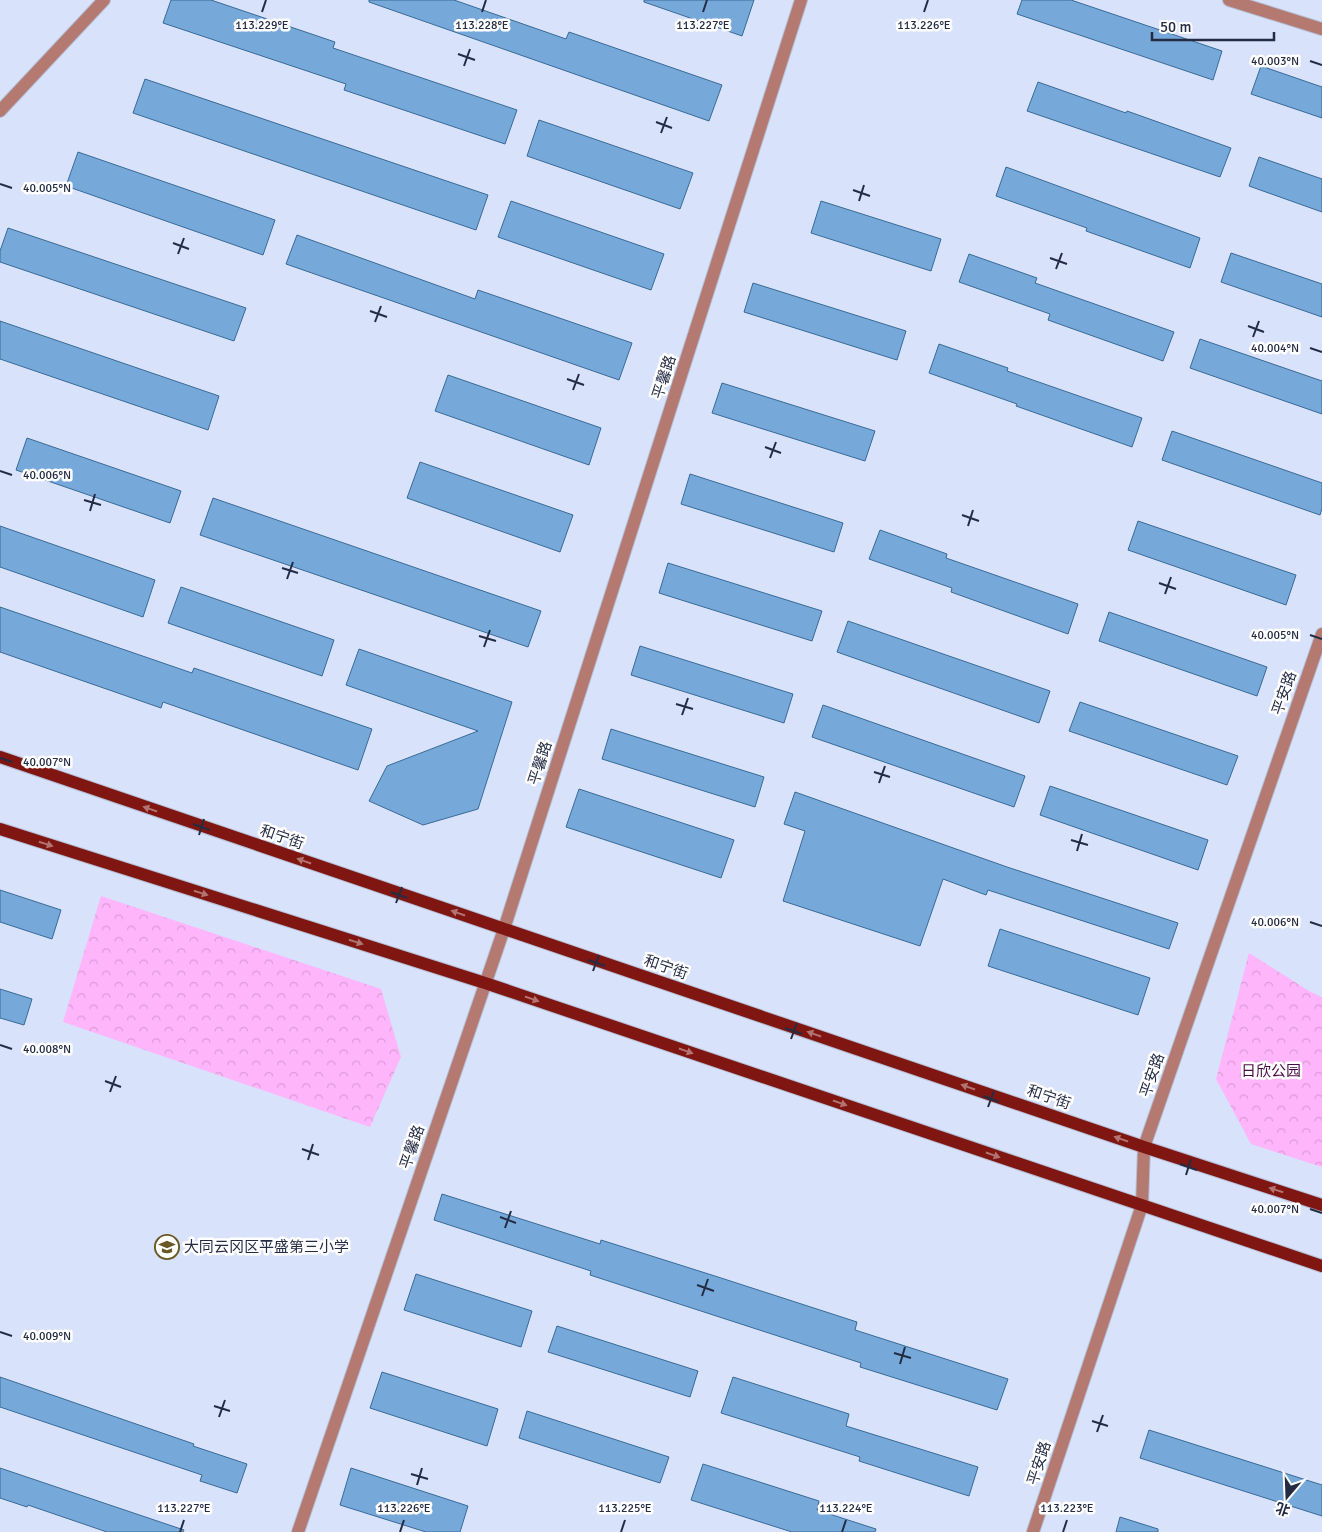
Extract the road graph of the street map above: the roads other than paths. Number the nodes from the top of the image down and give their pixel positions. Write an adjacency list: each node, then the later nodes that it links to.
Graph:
1 (104, 0): 5 (street)
2 (801, 0): 9 (street, 平馨路)
3 (1229, 0): 4 (street)
4 (1322, 29)
5 (0, 111)
6 (1322, 634): 11 (street, 平安路)
7 (0, 758): 9 (main road, 和宁街, one-way to 7)
8 (0, 829): 10 (main road, one-way to 10)
9 (504, 929): 10 (street, 平馨路); 11 (main road, 和宁街, one-way to 9)
10 (486, 983): 12 (main road, one-way to 12); 15 (street, 平馨路)
11 (1144, 1147): 12 (street, 平安路); 13 (main road, 和宁街, one-way to 11)
12 (1142, 1205): 14 (main road); 16 (street, 平安路)
13 (1322, 1205)
14 (1322, 1266)
15 (298, 1532)
16 (1033, 1532)

